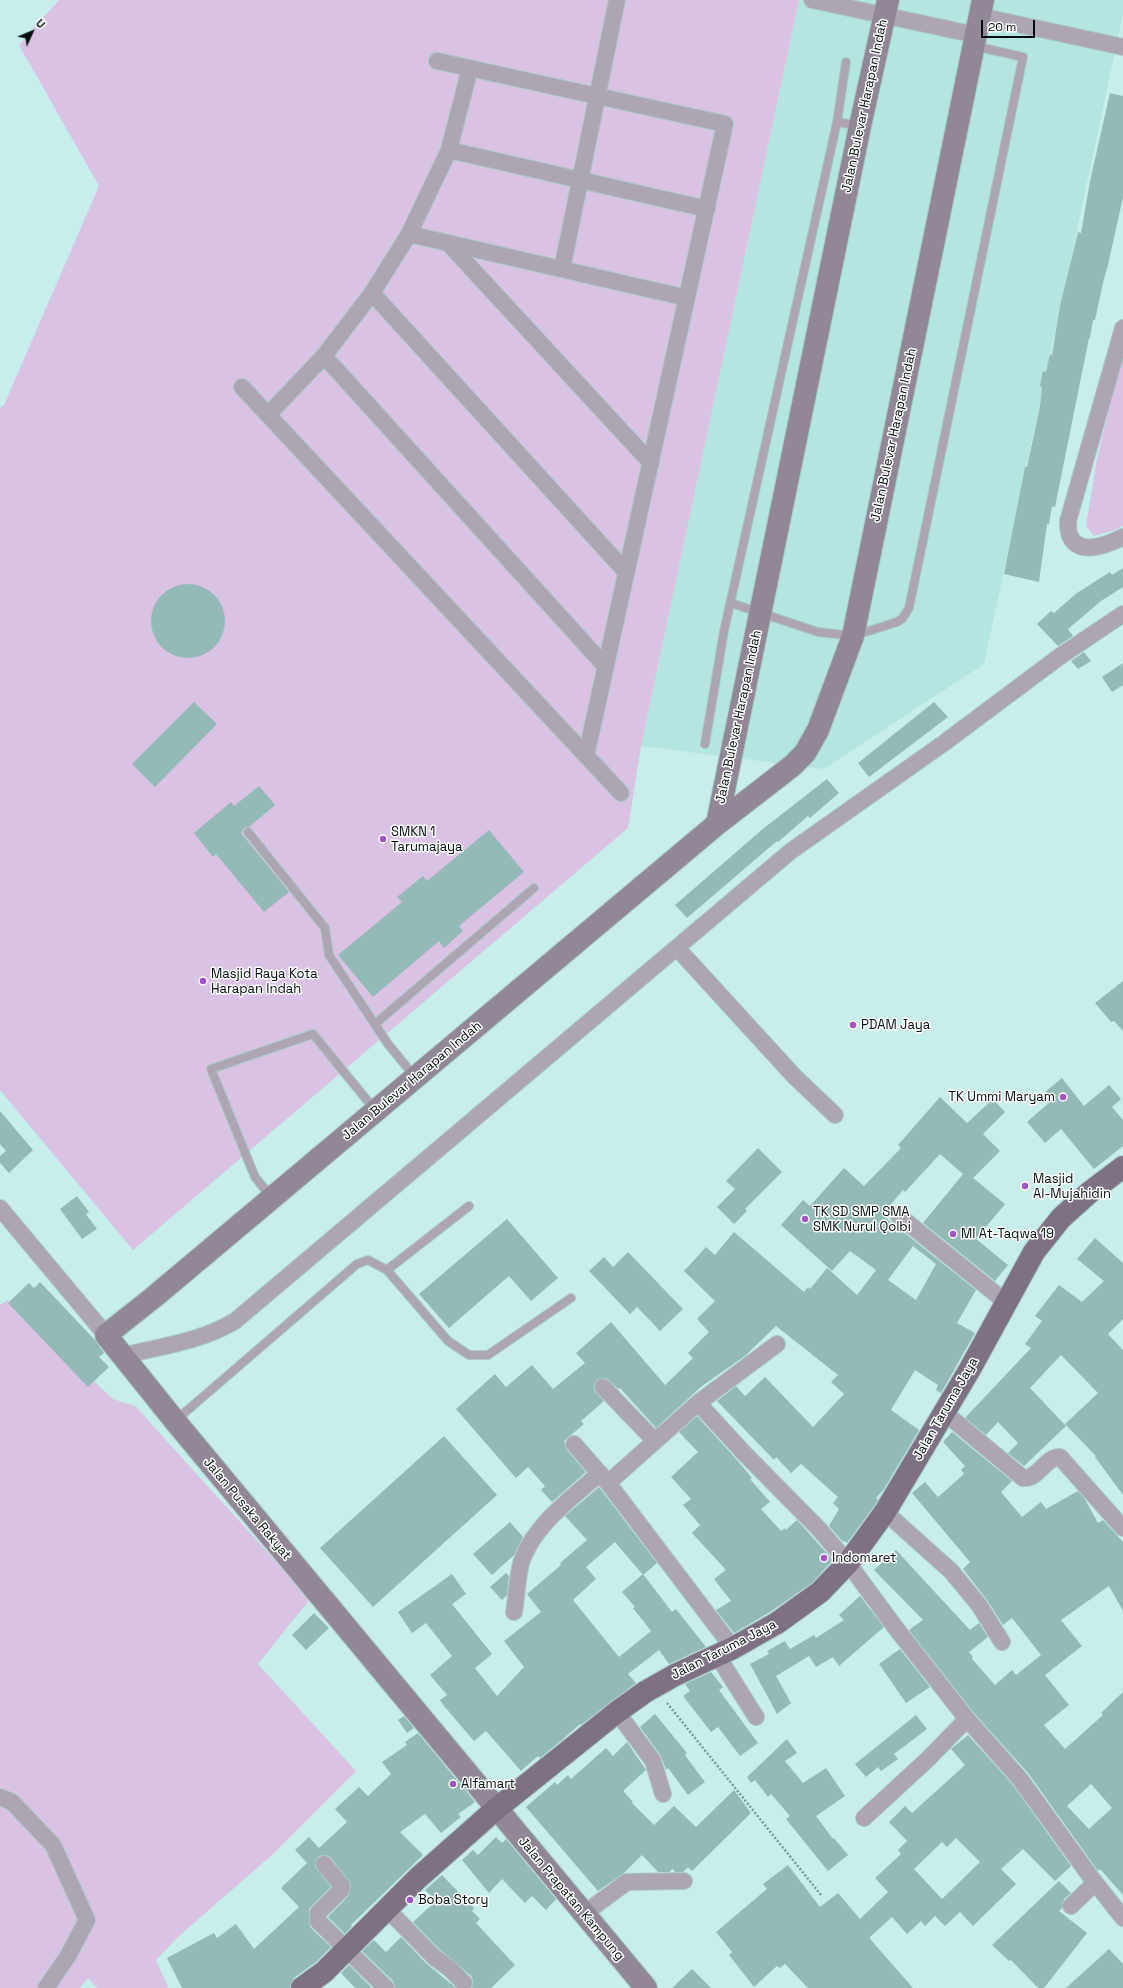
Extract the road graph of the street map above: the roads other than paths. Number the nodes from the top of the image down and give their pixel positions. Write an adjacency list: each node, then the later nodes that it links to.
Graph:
1 (617, 0): 9 (street)
2 (812, 0): 3 (street)
3 (886, 8): 4 (street); 11 (street, Jalan Bulevar Harapan Indah)
4 (978, 24): 5 (street); 30 (street, Jalan Bulevar Harapan Indah); 30 (lane)
5 (1123, 47)
6 (437, 61): 8 (street)
7 (846, 62): 10 (lane)
8 (470, 68): 9 (street); 12 (street)
9 (597, 96): 13 (street); 14 (street)
10 (837, 122): 11 (lane); 27 (lane)
11 (860, 126): 28 (street, Jalan Bulevar Harapan Indah)
12 (449, 150): 13 (street); 15 (street)
13 (580, 180): 14 (street); 17 (street)
14 (707, 209): 19 (street)
15 (408, 234): 16 (street); 18 (street)
16 (448, 243): 17 (street); 24 (street)
17 (562, 269): 19 (street)
18 (372, 293): 21 (street); 26 (street)
19 (687, 298): 24 (street)
20 (1123, 328): 25 (street)
21 (324, 356): 23 (street); 31 (street)
22 (242, 387): 23 (street)
23 (268, 415): 33 (street)
24 (651, 463): 26 (street)
25 (1123, 537)
26 (626, 572): 31 (street)
27 (731, 603): 28 (lane); 32 (lane)
28 (760, 614): 30 (lane); 35 (street, Jalan Bulevar Harapan Indah)
29 (1123, 614): 38 (street)
30 (853, 636): 35 (street, Jalan Bulevar Harapan Indah)
31 (606, 667): 33 (street)
32 (705, 744)
33 (586, 756): 34 (street)
34 (621, 793)
35 (717, 824): 40 (street, Jalan Bulevar Harapan Indah)
36 (248, 832): 39 (lane)
37 (534, 888): 39 (lane)
38 (677, 948): 42 (street); 53 (street)
39 (375, 1024): 40 (lane)
40 (416, 1078): 41 (street, Jalan Bulevar Harapan Indah)
41 (376, 1111): 44 (street, Jalan Bulevar Harapan Indah); 44 (lane)
42 (835, 1115)
43 (1123, 1167): 50 (main road, Jalan Taruma Jaya)
44 (272, 1198): 51 (street, Jalan Bulevar Harapan Indah)
45 (469, 1206): 48 (lane)
46 (0, 1208): 51 (street, Jalan Pusaka Rakyat)
47 (898, 1215): 50 (street)
48 (387, 1270): 49 (lane); 57 (lane)
49 (571, 1298)
50 (1007, 1303): 56 (main road, Jalan Taruma Jaya)
51 (106, 1336): 53 (street, Jalan Pusaka Rakyat)
52 (777, 1344): 55 (street)
53 (122, 1356): 57 (street, Jalan Pusaka Rakyat)
54 (603, 1387): 58 (street)
55 (698, 1403): 58 (street); 63 (street)
56 (945, 1413): 61 (main road, Jalan Taruma Jaya); 62 (street)
57 (175, 1421): 72 (street, Jalan Pusaka Rakyat)
58 (655, 1441): 60 (street)
59 (574, 1444): 60 (street)
60 (604, 1478): 64 (street); 66 (street)
61 (885, 1512): 63 (main road, Jalan Taruma Jaya); 65 (street)
62 (1123, 1528)
63 (848, 1563): 66 (main road, Jalan Taruma Jaya); 69 (street)
64 (514, 1612)
65 (1002, 1642)
66 (725, 1652): 67 (main road, Jalan Taruma Jaya); 68 (street)
67 (617, 1712): 70 (street); 72 (main road, Jalan Taruma Jaya)
68 (756, 1717)
69 (968, 1719): 73 (street); 76 (street)
70 (663, 1794)
71 (0, 1797): 83 (street)
72 (496, 1809): 78 (main road, Jalan Taruma Jaya); 79 (street, Jalan Prapatan Kampung)
73 (864, 1818)
74 (324, 1864): 81 (street)
75 (684, 1881): 79 (street)
76 (1095, 1882): 77 (street); 80 (street)
77 (1071, 1906)
78 (387, 1909): 81 (main road, Jalan Taruma Jaya); 82 (street)
79 (585, 1913): 86 (street, Jalan Prapatan Kampung)
80 (1123, 1918)
81 (347, 1949): 84 (main road, Jalan Taruma Jaya); 85 (street)
82 (464, 1983)
83 (46, 1988)
84 (302, 1988)
85 (386, 1988)
86 (646, 1988)

